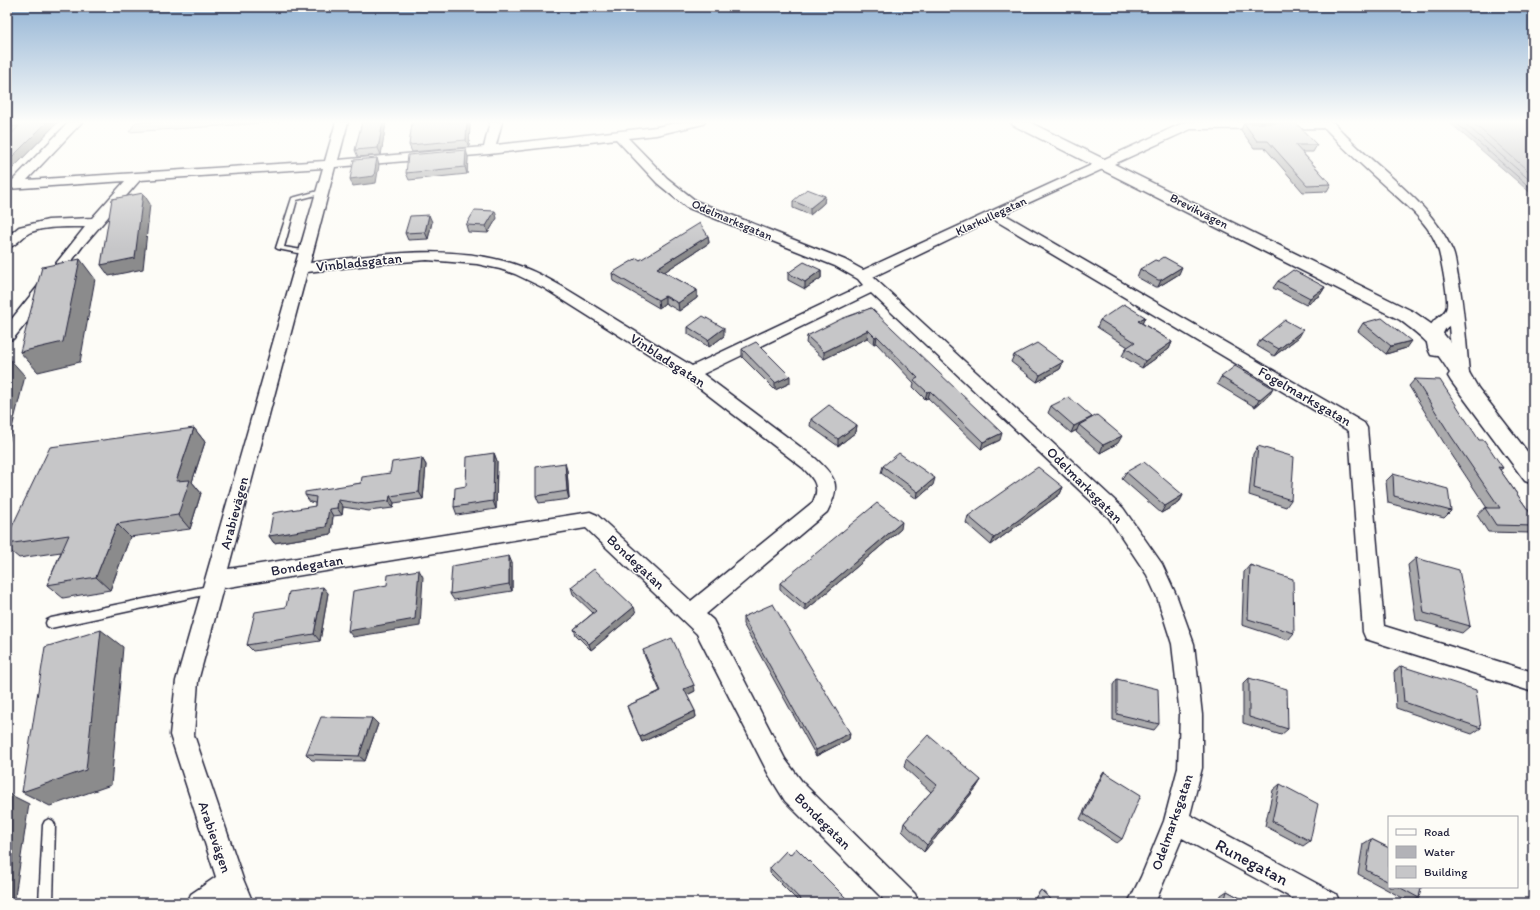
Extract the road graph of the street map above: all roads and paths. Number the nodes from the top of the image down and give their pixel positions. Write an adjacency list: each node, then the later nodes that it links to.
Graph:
1 (31, 164): 9 (street)
2 (324, 164): 8 (street)
3 (331, 164): 10 (street, Arabievägen)
4 (645, 164): 15 (street, Odelmarksgatan)
5 (1103, 164): 11 (street, Klarkullegatan)
6 (1105, 164): 18 (street, Brevikvägen)
7 (1369, 164): 16 (street)
8 (136, 177): 9 (street); 12 (street)
9 (11, 184)
10 (322, 192): 14 (street, Arabievägen); 14 (lane)
11 (994, 214): 15 (street, Klarkullegatan); 25 (street, Fogelmarksgatan)
12 (97, 222): 13 (street); 17 (street)
13 (7, 244)
14 (303, 260): 19 (street, Vinbladsgatan); 22 (street, Arabievägen)
15 (868, 281): 19 (street, Klarkullegatan); 26 (street, Odelmarksgatan)
16 (1454, 308): 18 (street); 20 (street)
17 (7, 335)
18 (1436, 345): 20 (street, Brevikvägen)
19 (691, 374): 23 (street, Vinbladsgatan)
20 (1465, 380): 21 (street, Brevikvägen)
21 (1533, 475)
22 (214, 584): 23 (street, Bondegatan); 24 (lane); 28 (street, Arabievägen)
23 (692, 613): 31 (street, Bondegatan)
24 (51, 623)
25 (1533, 682)
26 (1176, 821): 32 (street, Odelmarksgatan); 33 (street, Runegatan)
27 (49, 825): 29 (lane)
28 (235, 893): 30 (street)
29 (46, 903)
30 (200, 903)
31 (906, 903)
32 (1141, 903)
33 (1327, 903)

